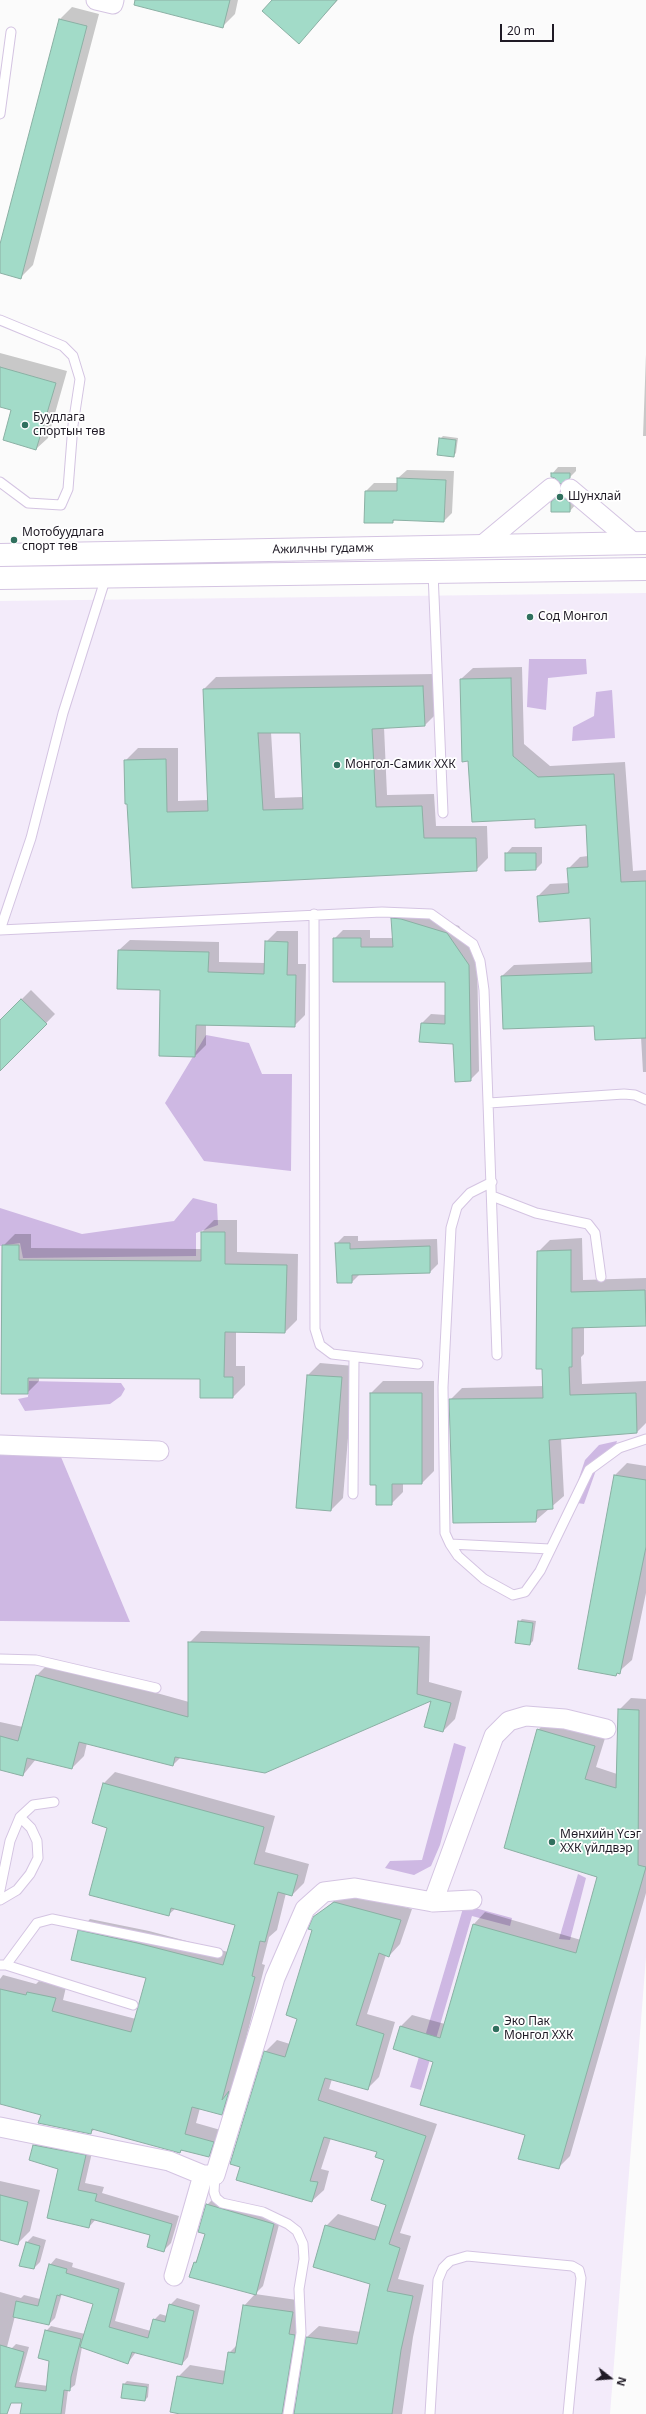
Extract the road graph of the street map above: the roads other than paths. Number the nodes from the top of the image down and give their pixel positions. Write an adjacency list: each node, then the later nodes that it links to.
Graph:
1 (96, 0): 2 (street)
2 (114, 0)
3 (11, 32): 4 (lane)
4 (0, 114)
5 (0, 320): 6 (lane)
6 (0, 482)
7 (551, 488): 10 (street)
8 (570, 489): 9 (street)
9 (641, 544): 10 (main road, Ажилчны гудамж)
10 (480, 548): 11 (main road, Ажилчны гудамж)
11 (0, 555)
12 (646, 569): 13 (main road, Ажилчны гудамж)
13 (433, 572): 14 (main road, Ажилчны гудамж); 16 (lane)
14 (107, 576): 15 (main road, Ажилчны гудамж); 18 (lane)
15 (0, 578)
16 (443, 813)
17 (314, 914): 18 (lane); 20 (lane); 25 (lane)
18 (0, 930)
19 (646, 1100): 20 (lane)
20 (489, 1103): 21 (lane)
21 (492, 1182): 22 (lane); 31 (lane)
22 (492, 1196): 23 (lane); 24 (lane)
23 (601, 1277)
24 (497, 1355)
25 (354, 1358): 26 (lane); 30 (lane)
26 (418, 1364)
27 (646, 1439): 32 (lane)
28 (0, 1445): 29 (street)
29 (159, 1451)
30 (353, 1494)
31 (450, 1544): 32 (lane); 32 (lane)
32 (550, 1549)
33 (0, 1659): 34 (lane)
34 (156, 1688)
35 (606, 1729): 41 (street)
36 (54, 1802): 37 (lane)
37 (20, 1817): 38 (lane); 39 (lane)
38 (0, 1890)
39 (0, 1900)
40 (472, 1900): 41 (street)
41 (433, 1902): 46 (street)
42 (218, 1953): 43 (lane)
43 (3, 1965): 44 (lane)
44 (133, 2005)
45 (0, 2127): 46 (street)
46 (209, 2175): 47 (street); 48 (lane)
47 (174, 2276)
48 (288, 2414)
49 (430, 2414): 50 (lane)
50 (568, 2414)

